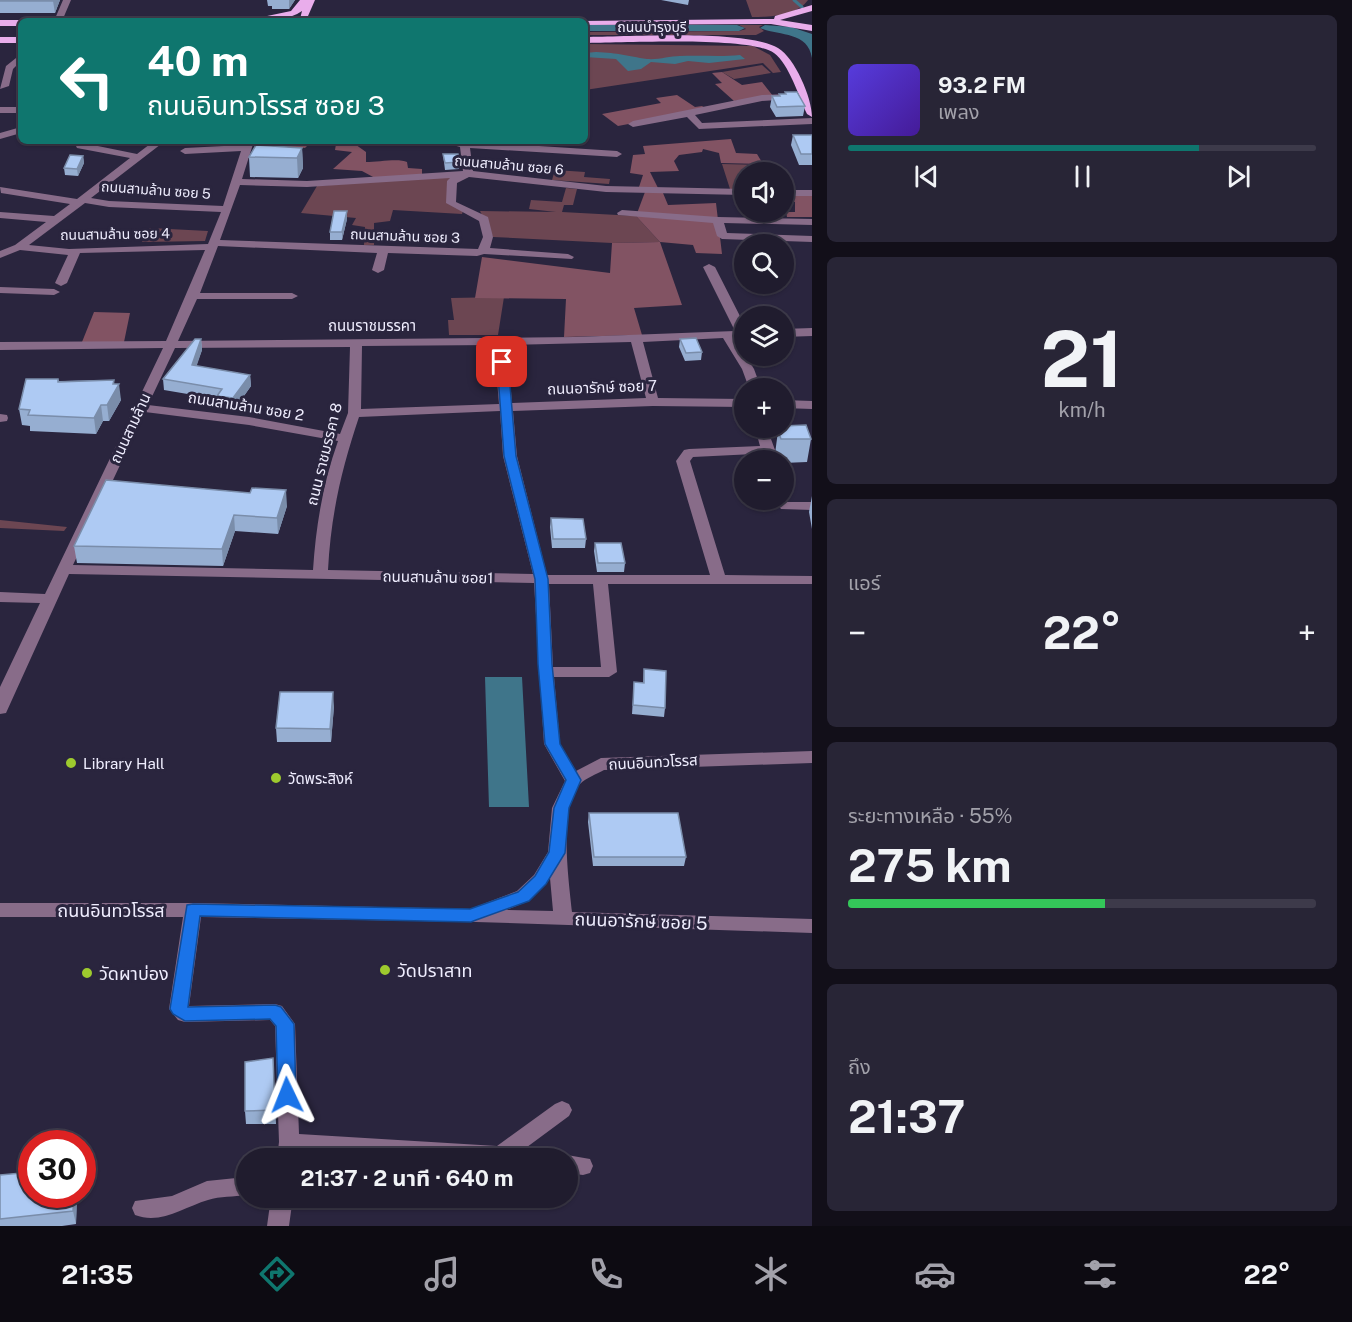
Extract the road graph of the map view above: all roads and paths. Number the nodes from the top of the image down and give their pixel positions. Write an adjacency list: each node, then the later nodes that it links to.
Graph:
1 (67, 0): 5 (street)
2 (304, 0): 6 (main road)
3 (311, 0): 7 (main road)
4 (812, 8): 8 (main road)
5 (59, 18)
6 (265, 18)
7 (305, 18)
8 (756, 21): 9 (main road); 12 (main road)
9 (588, 22)
10 (0, 23): 11 (main road)
11 (18, 23)
12 (812, 28)
13 (0, 40): 14 (main road)
14 (18, 40)
15 (588, 40): 19 (main road, ถนนบำรุงบุรี)
16 (0, 62): 17 (street)
17 (13, 63): 18 (street)
18 (0, 86)
19 (804, 97): 22 (street); 23 (main road, ถนนบำรุงบุรี)
20 (0, 110): 21 (street)
21 (18, 110)
22 (689, 114): 24 (street); 25 (street)
23 (812, 114)
24 (812, 121)
25 (633, 124)
26 (18, 131): 27 (street)
27 (0, 136)
28 (83, 144): 36 (street)
29 (156, 144): 36 (street)
30 (460, 144): 32 (street)
31 (247, 145): 34 (street); 38 (street, ถนนสามล้าน)
32 (465, 145): 33 (street); 37 (street)
33 (567, 146): 35 (street)
34 (185, 151)
35 (617, 154)
36 (139, 157): 43 (street)
37 (468, 174): 38 (street, ถนนสามล้าน ซอย 6); 40 (street, ถนนสามล้าน ซอย 6); 54 (street, ถนนสามล้าน ซอย 3)
38 (235, 182): 44 (street, ถนนสามล้าน)
39 (1, 190): 43 (street, ถนนสามล้าน ซอย 5)
40 (734, 192)
41 (794, 193): 42 (street)
42 (812, 193)
43 (80, 201): 44 (street, ถนนสามล้าน ซอย 5); 47 (street)
44 (227, 209): 51 (street, ถนนสามล้าน)
45 (622, 213): 48 (street)
46 (0, 215): 47 (street)
47 (56, 219): 52 (street)
48 (718, 220): 49 (street); 50 (street)
49 (812, 222)
50 (812, 239)
51 (214, 245): 53 (street, ถนนสามล้าน ซอย 3); 55 (street, ถนนสามล้าน ซอย 4); 61 (street, ถนนสามล้าน)
52 (19, 247): 55 (street, ถนนสามล้าน ซอย 4); 56 (street)
53 (383, 250): 54 (street, ถนนสามล้าน ซอย 3); 59 (street)
54 (483, 251): 57 (street)
55 (75, 252): 60 (street)
56 (0, 255)
57 (567, 257)
58 (709, 267): 63 (street)
59 (378, 270)
60 (0, 290)
61 (193, 296): 62 (street); 71 (street, ถนนสามล้าน)
62 (292, 296)
63 (734, 315)
64 (812, 332): 65 (street)
65 (794, 333)
66 (727, 335): 67 (street, ถนนราชมรรคา); 68 (street, ถนนราชมรรคา); 73 (street)
67 (734, 335)
68 (636, 339): 69 (street, ถนนราชมรรคา); 74 (street)
69 (500, 340): 70 (street, ถนนราชมรรคา); 78 (street)
70 (356, 342): 71 (street, ถนนราชมรรคา); 80 (street, ถนน ราชมรรคา 8)
71 (170, 343): 72 (street, ถนนราชมรรคา); 79 (street, ถนนสามล้าน)
72 (0, 346)
73 (751, 378)
74 (653, 402): 75 (street, ถนนอารักษ์ ซอย 7); 78 (street, ถนนอารักษ์ ซอย 7)
75 (734, 403)
76 (794, 404): 77 (street)
77 (812, 405)
78 (507, 407): 80 (street, ถนนอารักษ์ ซอย 7); 87 (street)
79 (140, 408): 82 (street, ถนนสามล้าน ซอย 2); 85 (street, ถนนสามล้าน)
80 (354, 413): 82 (street, ถนน ราชมรรคา 8)
81 (764, 438): 89 (street)
82 (346, 439): 86 (street, ถนน ราชมรรคา 8)
83 (794, 506): 84 (street)
84 (812, 506)
85 (63, 569): 86 (street, ถนนสามล้าน ซอย1); 92 (street, ถนนสามล้าน)
86 (320, 574): 87 (street, ถนนสามล้าน ซอย1)
87 (541, 579): 88 (street, ถนนสามล้าน ซอย1); 93 (street)
88 (600, 579): 89 (street, ถนนสามล้าน ซอย1); 93 (street)
89 (719, 580): 90 (street, ถนนสามล้าน ซอย1)
90 (812, 580)
91 (0, 597): 92 (street)
92 (49, 599): 94 (street, ถนนสามล้าน)
93 (546, 672): 96 (street)
94 (0, 709)
95 (812, 757): 96 (street, ถนนอินทวโรรส)
96 (573, 780): 97 (street, ถนนอินทวโรรส)
97 (557, 853): 100 (street, ถนนอินทวโรรส); 101 (street, ถนนอินทวโรรส)
98 (0, 909): 99 (street, ถนนอินทวโรรส)
99 (193, 910): 100 (street, ถนนอินทวโรรส); 104 (street)
100 (471, 916): 101 (street, ถนนอารักษ์ ซอย 5)
101 (563, 918): 102 (street, ถนนอารักษ์ ซอย 5)
102 (812, 926)
103 (562, 1110): 105 (street)
104 (288, 1148)
105 (510, 1148)
106 (236, 1187): 107 (street)
107 (143, 1208)
108 (280, 1208): 109 (street)
109 (278, 1226)

